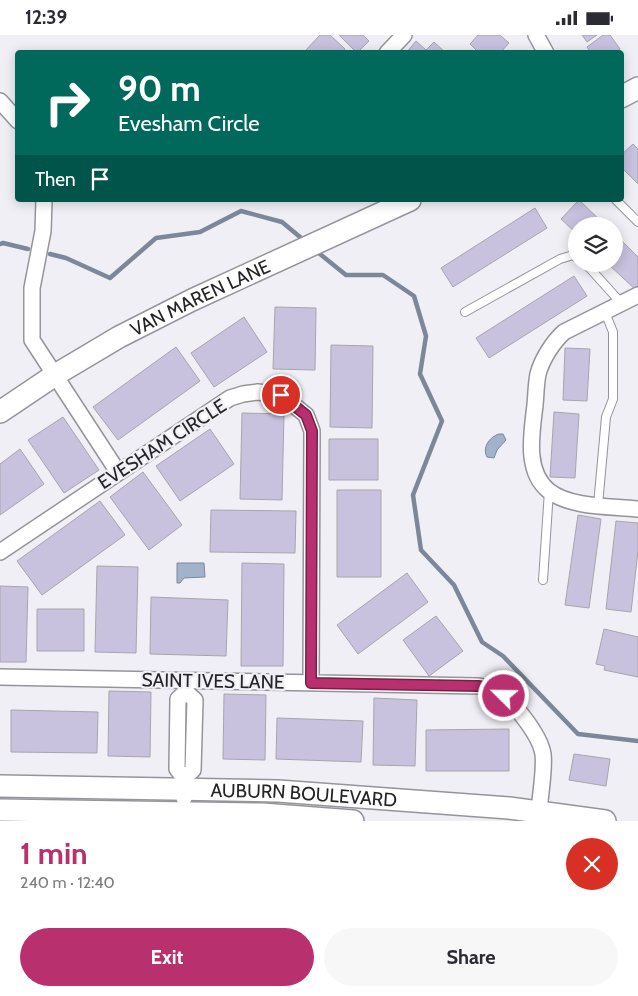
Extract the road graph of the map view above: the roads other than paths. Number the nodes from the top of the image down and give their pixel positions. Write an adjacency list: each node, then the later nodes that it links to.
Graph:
1 (404, 35): 3 (street)
2 (536, 35): 4 (street)
3 (390, 50)
4 (544, 50)
5 (638, 88): 6 (main road)
6 (624, 95)
7 (0, 101): 8 (street)
8 (15, 118)
9 (44, 202): 20 (street)
10 (400, 202): 12 (main road, VAN MAREN LANE)
11 (618, 202): 13 (lane)
12 (381, 206): 20 (main road, VAN MAREN LANE)
13 (638, 222)
14 (568, 257): 18 (lane)
15 (593, 272): 17 (lane)
16 (638, 295): 17 (street)
17 (622, 304): 19 (street)
18 (465, 311)
19 (605, 312): 23 (street); 24 (lane)
20 (55, 375): 21 (main road, VAN MAREN LANE); 22 (street)
21 (0, 412)
22 (118, 472): 26 (street, EVESHAM CIRCLE); 29 (street, EVESHAM CIRCLE)
23 (549, 491): 24 (street); 27 (lane)
24 (598, 505): 25 (street)
25 (638, 509)
26 (0, 551)
27 (543, 580)
28 (0, 677): 30 (street, SAINT IVES LANE)
29 (311, 683): 30 (street, SAINT IVES LANE); 34 (street, SAINT IVES LANE)
30 (186, 686): 31 (street)
31 (184, 784): 32 (main road, AUBURN BOULEVARD); 35 (street); 36 (main road, AUBURN BOULEVARD)
32 (0, 786)
33 (0, 810): 35 (main road, AUBURN BOULEVARD)
34 (539, 812): 36 (main road, AUBURN BOULEVARD); 38 (main road, AUBURN BOULEVARD)
35 (184, 813): 37 (main road, AUBURN BOULEVARD)
36 (508, 815)
37 (352, 821)
38 (605, 821)

